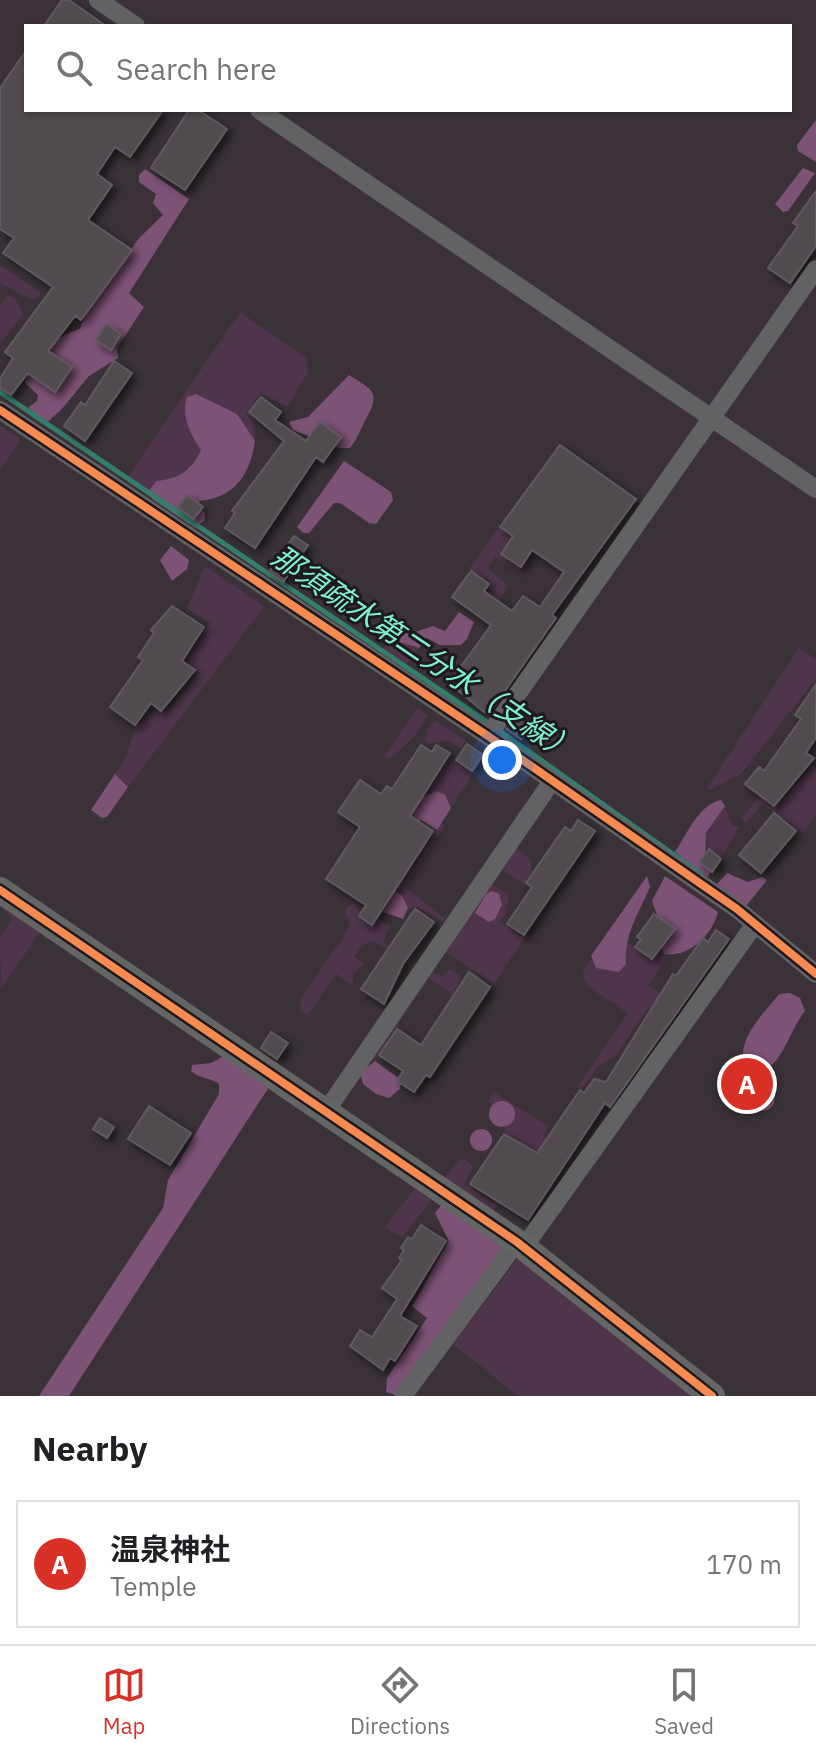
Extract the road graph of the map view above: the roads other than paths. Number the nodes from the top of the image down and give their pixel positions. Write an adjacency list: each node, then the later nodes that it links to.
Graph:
1 (98, 0): 2 (street)
2 (133, 24)
3 (262, 112): 6 (street)
4 (816, 269): 6 (street)
5 (0, 410): 8 (street)
6 (710, 417): 7 (street); 8 (street)
7 (816, 489)
8 (488, 736): 9 (street)
9 (552, 781): 11 (street); 13 (street)
10 (0, 890): 13 (street)
11 (755, 924): 12 (street); 14 (street)
12 (816, 974)
13 (324, 1114): 14 (street)
14 (520, 1245): 15 (street); 16 (street)
15 (403, 1396)
16 (712, 1396)

